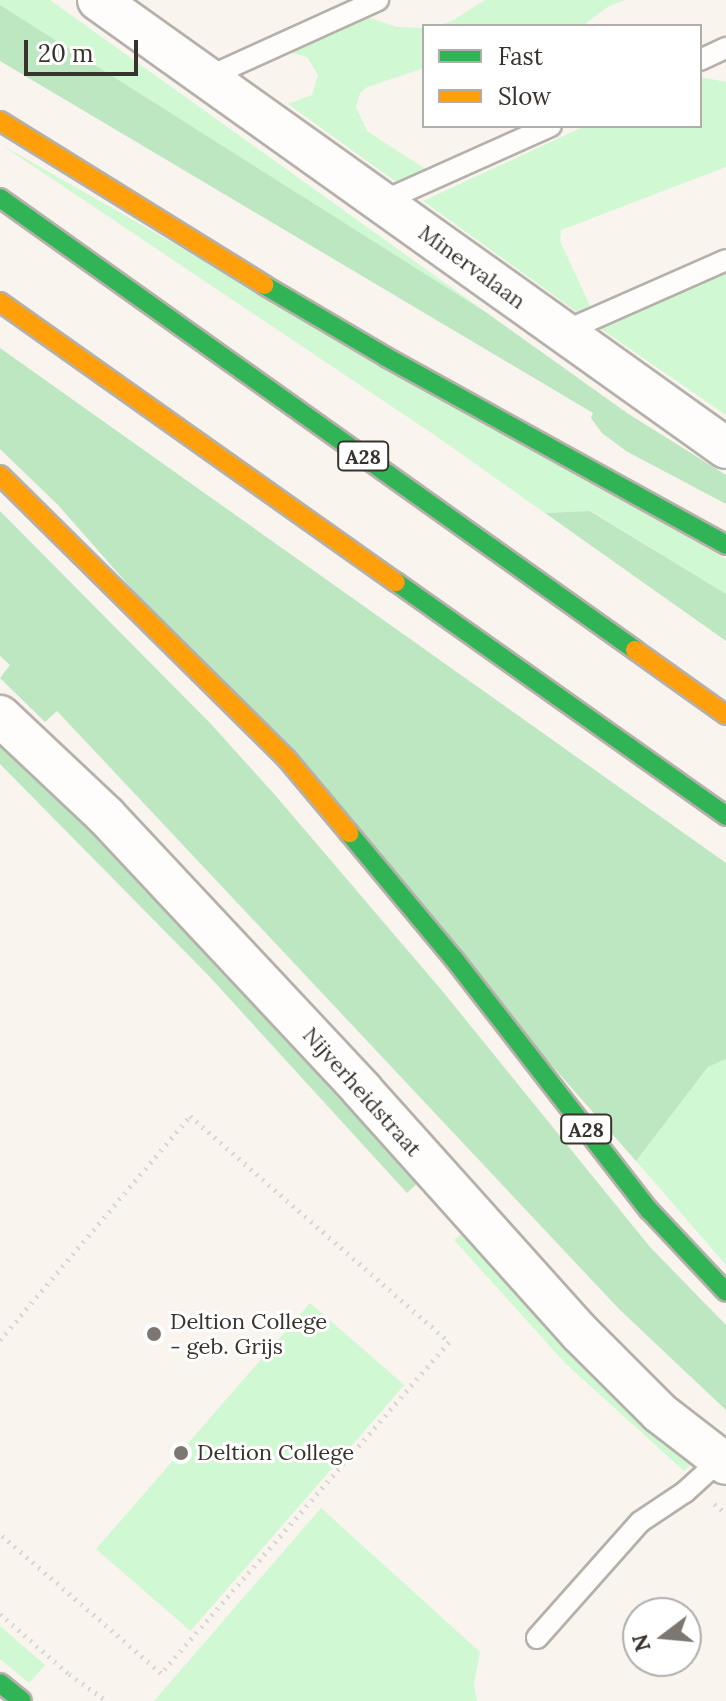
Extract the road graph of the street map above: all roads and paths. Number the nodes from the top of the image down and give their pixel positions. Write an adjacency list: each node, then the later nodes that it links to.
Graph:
1 (98, 0): 5 (street, Minervalaan)
2 (378, 0): 5 (lane)
3 (726, 48): 4 (lane)
4 (702, 59)
5 (206, 78): 9 (street, Minervalaan)
6 (0, 121): 15 (main road)
7 (547, 128): 9 (lane)
8 (0, 198): 16 (main road, A28)
9 (381, 202): 12 (street, Minervalaan)
10 (726, 260): 12 (lane)
11 (0, 302): 18 (main road)
12 (563, 332): 13 (street, Minervalaan)
13 (726, 448)
14 (0, 475): 19 (main road, A28)
15 (726, 545)
16 (726, 715)
17 (0, 716): 21 (street, Nijverheidstraat)
18 (726, 816)
19 (726, 1292)
20 (0, 1340): 22 (path)
21 (723, 1462): 24 (lane)
22 (0, 1534)
23 (0, 1614): 27 (path)
24 (537, 1638)
25 (0, 1683): 26 (main road)
26 (22, 1701)
27 (107, 1701)

